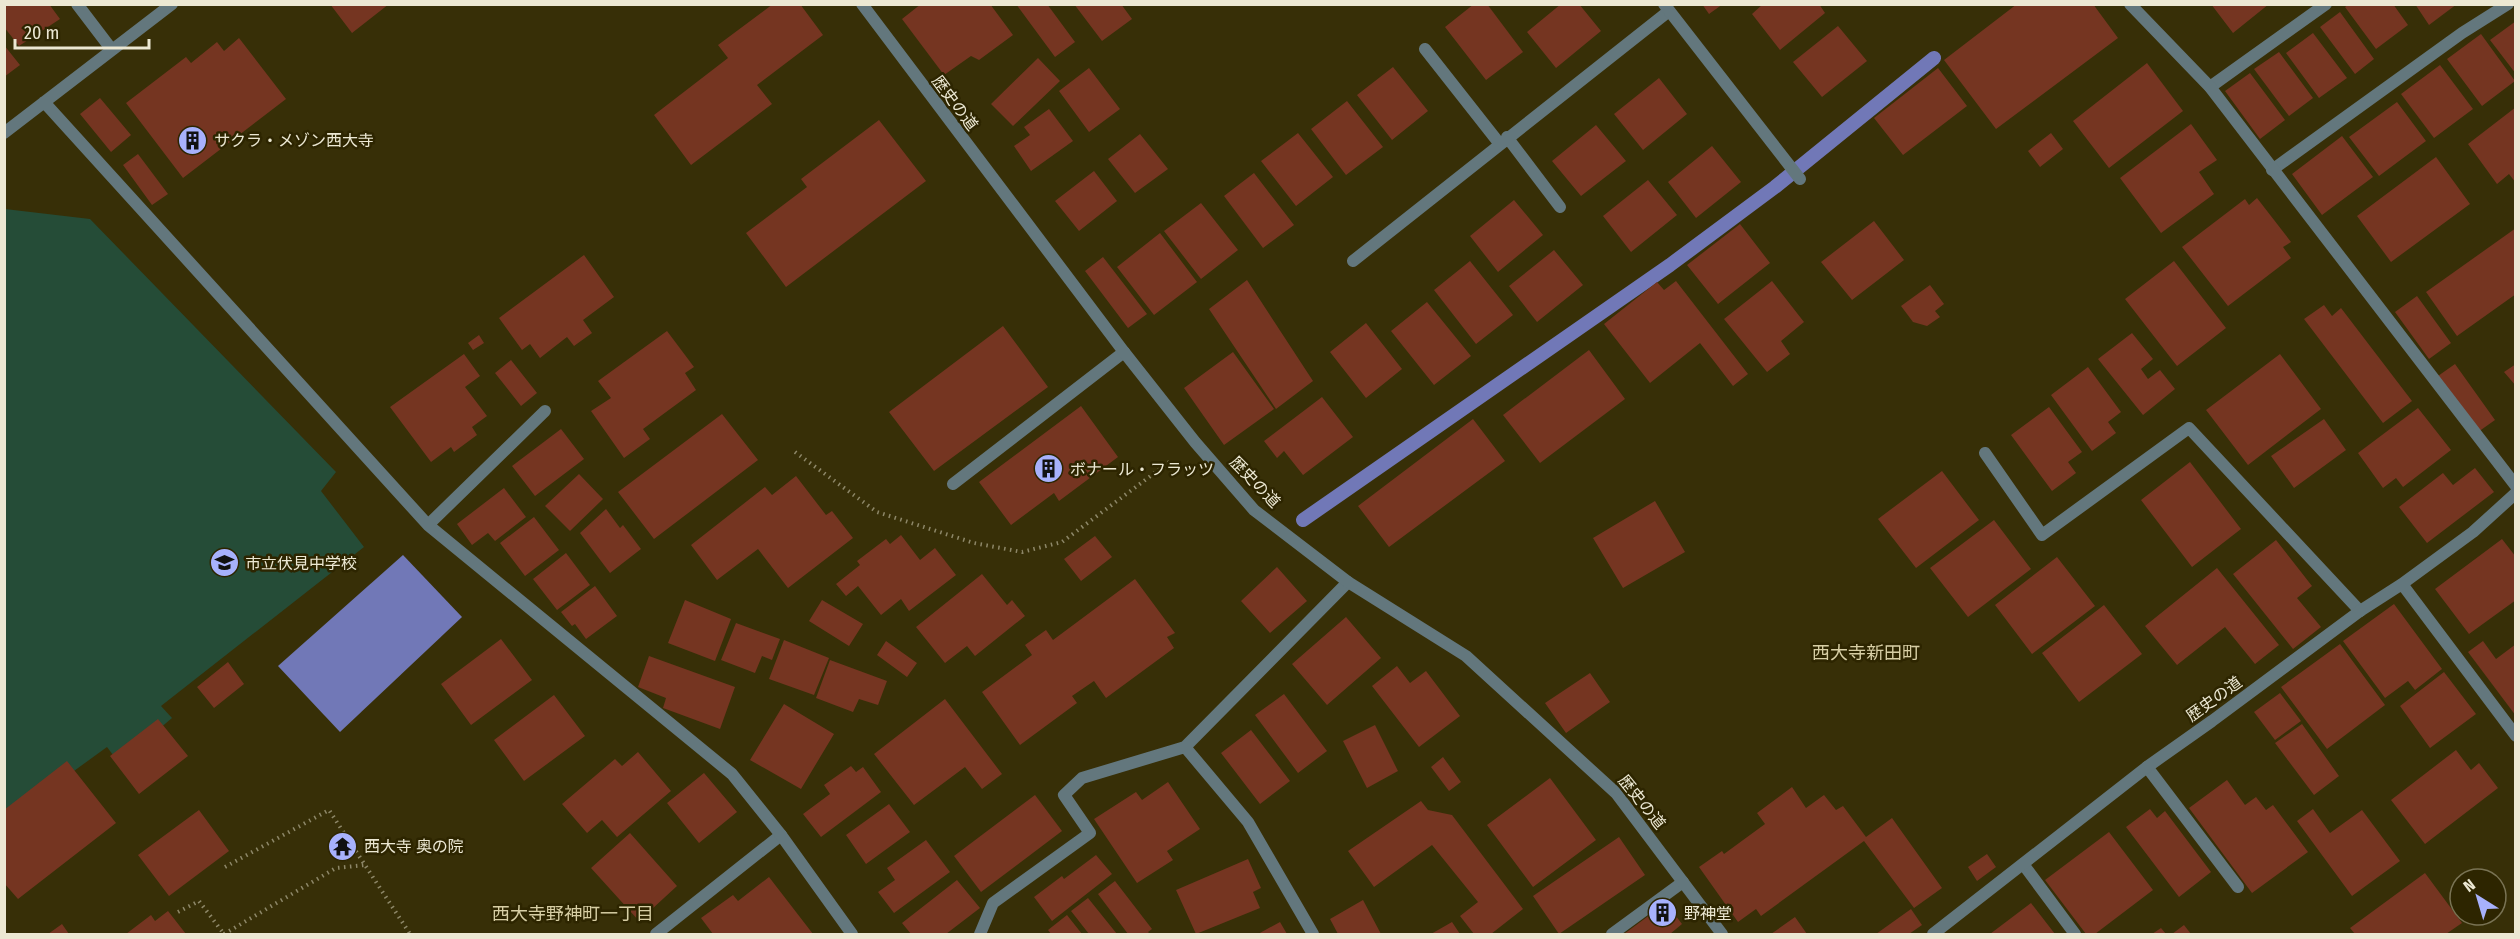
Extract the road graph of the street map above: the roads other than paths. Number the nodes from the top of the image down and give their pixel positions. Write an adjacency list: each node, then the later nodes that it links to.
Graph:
1 (77, 4): 9 (street)
2 (172, 4): 9 (street)
3 (862, 4): 18 (street, 歴史の道)
4 (2130, 4): 10 (street)
5 (2326, 4): 10 (street)
6 (2508, 4): 14 (street)
7 (1666, 8): 13 (street); 15 (street)
8 (1425, 49): 13 (street)
9 (112, 50): 11 (street)
10 (2210, 87): 14 (street)
11 (44, 102): 12 (street); 24 (street)
12 (4, 133)
13 (1503, 140): 16 (street); 17 (street)
14 (2272, 171): 22 (street)
15 (1800, 180)
16 (1560, 207)
17 (1353, 261)
18 (1124, 352): 21 (street); 25 (street, 歴史の道)
19 (546, 411): 24 (street)
20 (1985, 453): 27 (street)
21 (953, 484)
22 (2516, 486)
23 (2516, 493): 26 (street, 歴史の道)
24 (428, 525): 31 (street)
25 (1348, 582): 29 (street); 33 (street, 歴史の道)
26 (2402, 585): 27 (street, 歴史の道); 28 (street)
27 (2360, 611): 30 (street, 歴史の道)
28 (2516, 736)
29 (1185, 747): 37 (street); 38 (street)
30 (2147, 767): 32 (street, 歴史の道); 34 (street)
31 (781, 835): 35 (street); 36 (street)
32 (2024, 864): 41 (street, 歴史の道); 42 (street)
33 (1683, 882): 39 (street); 40 (street, 歴史の道)
34 (2238, 887)
35 (656, 934)
36 (852, 934)
37 (980, 934)
38 (1313, 934)
39 (1612, 934)
40 (1722, 934)
41 (1933, 934)
42 (2075, 934)

